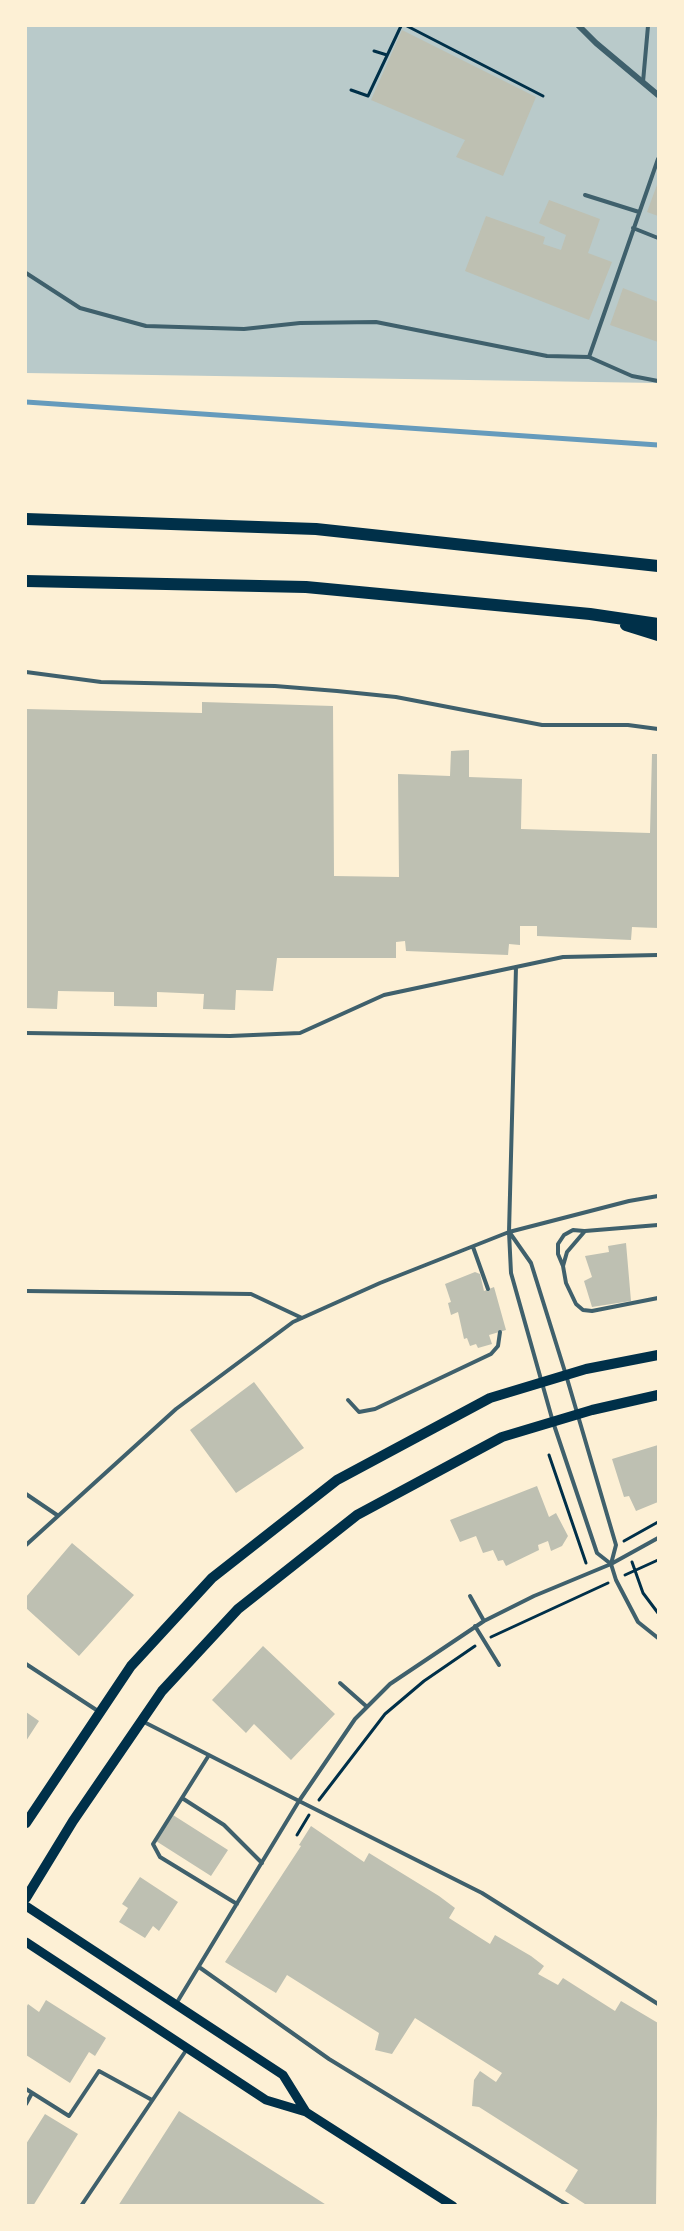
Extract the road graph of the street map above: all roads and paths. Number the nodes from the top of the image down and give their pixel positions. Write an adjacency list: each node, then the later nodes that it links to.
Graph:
1 (401, 26): 6 (path)
2 (407, 26): 10 (path)
3 (579, 26): 7 (street)
4 (648, 26): 7 (lane)
5 (374, 51): 6 (path)
6 (387, 55): 8 (path)
7 (643, 83): 9 (street)
8 (351, 90)
9 (658, 95)
10 (543, 96)
11 (658, 159): 13 (lane)
12 (585, 195): 13 (lane)
13 (639, 212): 14 (lane)
14 (633, 228): 15 (lane); 17 (lane)
15 (658, 238)
16 (26, 273): 17 (lane)
17 (589, 357): 18 (lane)
18 (658, 381)
19 (26, 519): 20 (highway)
20 (658, 566)
21 (26, 581): 22 (highway)
22 (590, 614): 23 (highway); 24 (highway)
23 (658, 624)
24 (658, 635)
25 (26, 672): 26 (lane)
26 (658, 729)
27 (658, 955): 28 (lane)
28 (516, 967): 29 (lane); 33 (lane)
29 (26, 1033)
30 (658, 1196): 33 (lane)
31 (658, 1224): 32 (lane)
32 (585, 1231): 35 (lane); 35 (lane)
33 (509, 1232): 34 (lane); 42 (lane); 43 (lane)
34 (473, 1247): 36 (lane); 39 (lane)
35 (562, 1266): 38 (lane)
36 (488, 1289)
37 (26, 1291): 39 (lane)
38 (658, 1298)
39 (302, 1318): 50 (lane)
40 (500, 1332): 45 (lane)
41 (658, 1355): 42 (main road)
42 (566, 1375): 43 (main road); 46 (lane)
43 (542, 1382): 47 (lane); 67 (main road)
44 (658, 1395): 46 (main road)
45 (348, 1400)
46 (577, 1415): 47 (main road); 54 (lane)
47 (554, 1422): 54 (lane); 68 (main road)
48 (549, 1455): 55 (path)
49 (26, 1494): 50 (lane)
50 (57, 1515): 52 (lane)
51 (658, 1538): 54 (lane)
52 (26, 1545)
53 (658, 1560): 56 (path)
54 (611, 1564): 55 (lane); 56 (lane)
55 (589, 1574): 57 (path); 59 (lane)
56 (616, 1580): 57 (path); 61 (lane)
57 (594, 1590): 62 (path)
58 (470, 1596): 59 (lane)
59 (484, 1621): 60 (lane)
60 (475, 1626): 62 (lane); 66 (lane)
61 (658, 1638)
62 (483, 1641): 64 (lane); 72 (path)
63 (26, 1664): 67 (lane)
64 (499, 1665)
65 (340, 1683): 66 (lane)
66 (366, 1706): 71 (lane)
67 (100, 1712): 73 (main road)
68 (142, 1720): 69 (lane); 76 (main road)
69 (209, 1755): 70 (lane); 71 (lane)
70 (182, 1798): 75 (lane); 77 (lane)
71 (299, 1801): 72 (lane); 75 (lane)
72 (313, 1808): 74 (path); 81 (lane)
73 (26, 1823)
74 (297, 1835)
75 (262, 1863): 77 (lane)
76 (26, 1898)
77 (237, 1904): 80 (lane)
78 (26, 1906): 82 (main road)
79 (26, 1942): 83 (main road)
80 (199, 1966): 82 (lane); 91 (lane)
81 (658, 2004)
82 (176, 2005): 88 (main road)
83 (187, 2048): 86 (lane); 88 (main road)
84 (26, 2089): 85 (lane)
85 (32, 2093): 86 (lane); 87 (lane)
86 (152, 2100): 89 (lane)
87 (26, 2104)
88 (306, 2112): 90 (main road)
89 (81, 2205)
90 (453, 2205)
91 (569, 2205)

